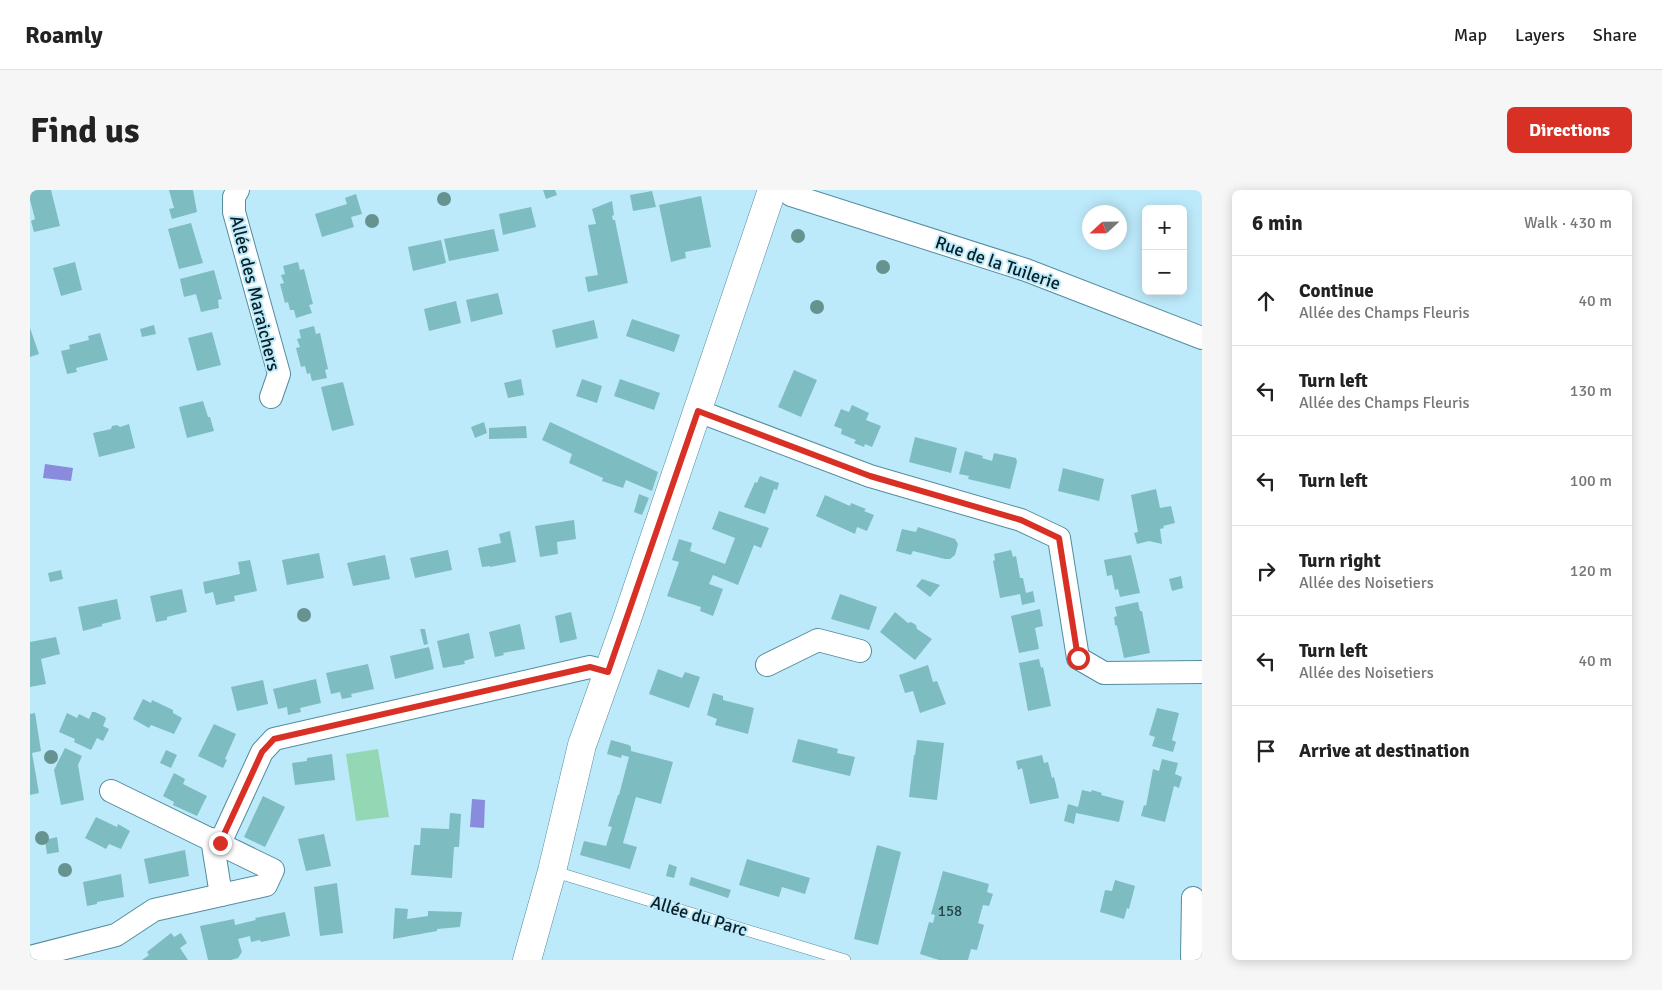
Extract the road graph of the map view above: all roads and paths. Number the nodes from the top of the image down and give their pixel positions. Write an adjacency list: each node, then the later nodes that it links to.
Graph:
1 (238, 190): 4 (street, Allée des Maraichers)
2 (781, 193): 3 (street, Rue de la Tuilerie); 5 (main road)
3 (1202, 338)
4 (271, 397)
5 (698, 411): 8 (main road); 9 (street)
6 (860, 651): 7 (street)
7 (767, 665)
8 (608, 672): 11 (street); 12 (main road)
9 (1202, 672)
10 (111, 791): 11 (street)
11 (216, 841): 13 (street); 13 (street)
12 (552, 871): 16 (main road); 17 (lane, Allée du Parc)
13 (221, 895): 15 (street)
14 (1193, 898): 18 (street)
15 (30, 956)
16 (527, 960)
17 (845, 960)
18 (1193, 960)

